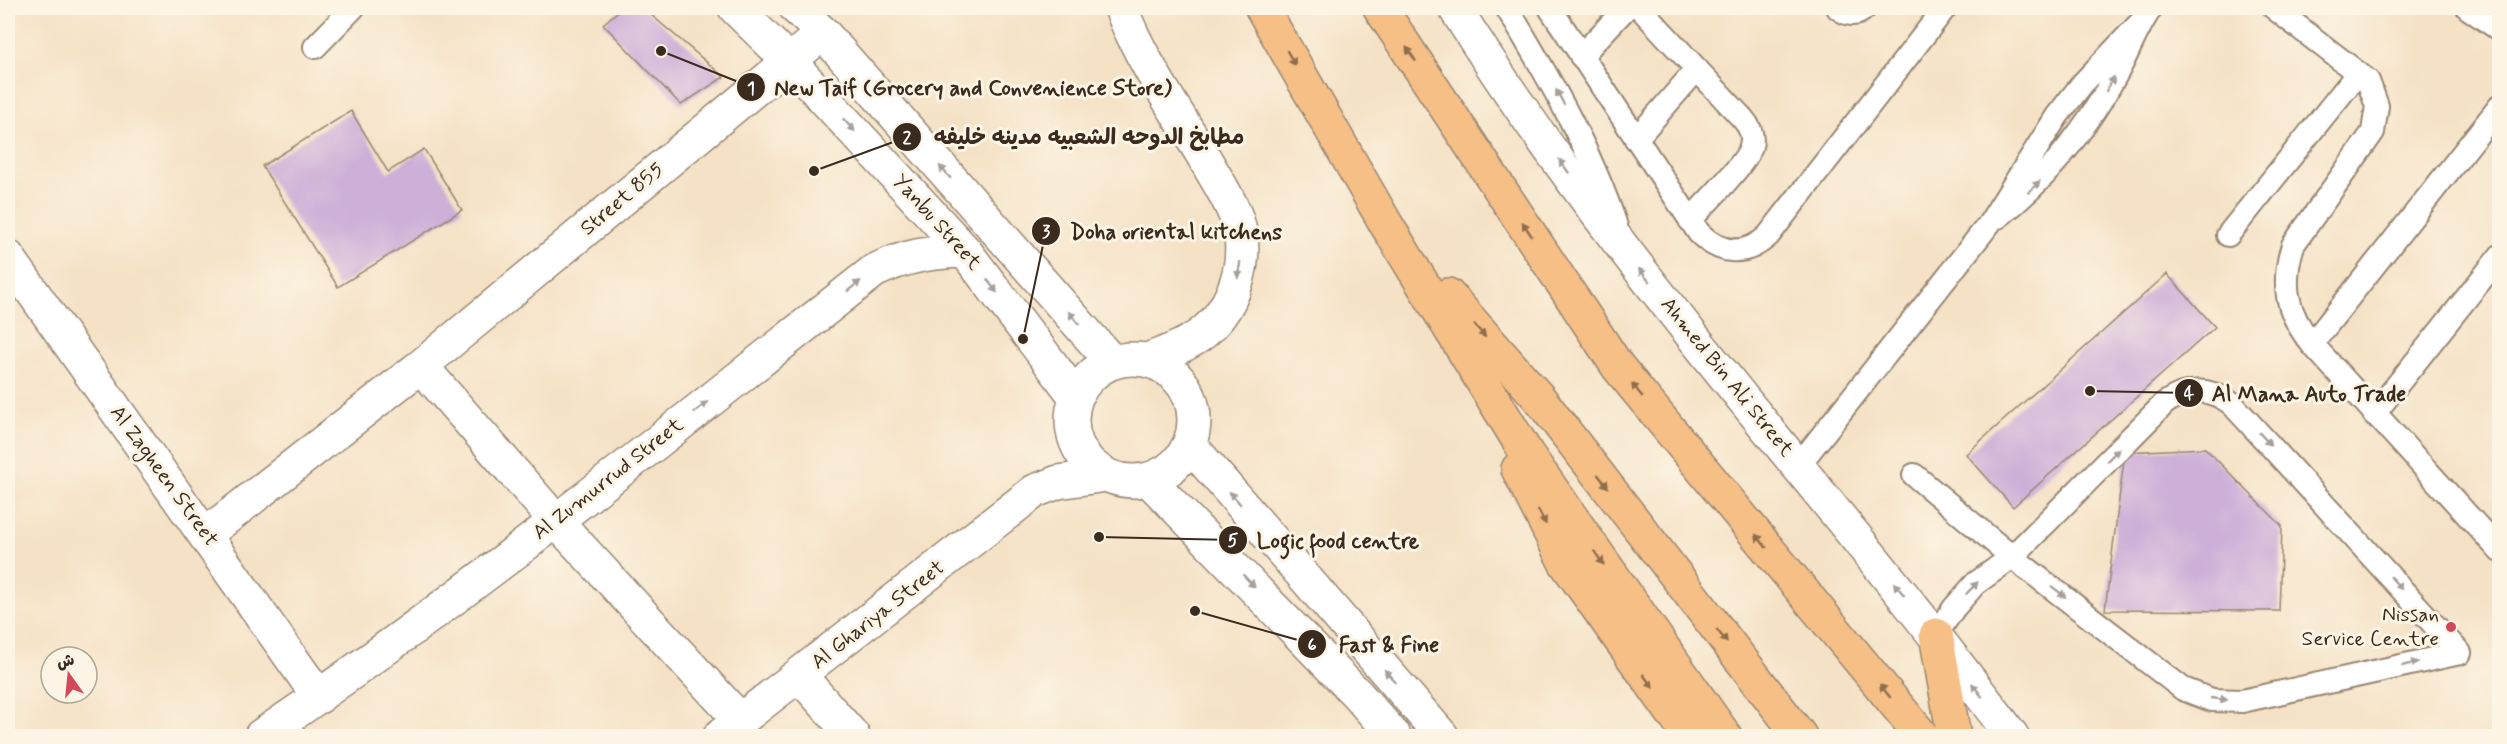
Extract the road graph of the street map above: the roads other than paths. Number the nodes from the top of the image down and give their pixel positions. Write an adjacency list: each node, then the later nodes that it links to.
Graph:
1 (353, 8): 20 (lane)
2 (735, 8): 22 (street, Yanbu Street)
3 (796, 8): 19 (street, Yanbu Street)
4 (1121, 8): 35 (street, one-way to 35)
5 (1262, 8): 28 (main road, one-way to 28)
6 (1380, 8): 63 (main road, one-way to 6)
7 (1455, 8): 30 (street, Ahmed Bin Ali Street, one-way to 7)
8 (1507, 8): 30 (lane, one-way to 8)
9 (1550, 8): 21 (lane)
10 (1626, 8): 21 (lane)
11 (1640, 8): 23 (lane)
12 (1838, 8): 13 (lane)
13 (1865, 8)
14 (1945, 8): 27 (lane)
15 (2274, 8): 24 (lane)
16 (2468, 8): 18 (lane)
17 (2146, 15): 42 (lane)
18 (2499, 30)
19 (823, 33): 22 (street, Street 855); 36 (street, Yanbu Street, one-way to 19)
20 (315, 47)
21 (1581, 56): 26 (lane)
22 (789, 61): 31 (street, Yanbu Street, one-way to 31); 37 (street, Street 855)
23 (1697, 69): 26 (lane); 27 (lane)
24 (2358, 73): 29 (lane); 34 (lane)
25 (2499, 106): 34 (lane)
26 (1636, 139): 27 (lane)
27 (1690, 220)
28 (1386, 224): 38 (main road); 62 (main road, one-way to 62)
29 (2228, 235)
30 (1623, 248): 42 (street, Ahmed Bin Ali Street, one-way to 30)
31 (965, 250): 39 (street, Yanbu Street, one-way to 39); 47 (street, Al Zumurrud Street, one-way to 31)
32 (2499, 256): 40 (lane)
33 (8, 257): 48 (street, Al Zagheen Street)
34 (2312, 344): 40 (lane)
35 (1147, 360): 36 (street); 41 (street)
36 (1112, 362): 39 (street)
37 (421, 366): 47 (street); 48 (street, Street 855)
38 (1486, 386): 60 (main road, one-way to 60); 61 (main road, one-way to 61)
39 (1074, 406): 43 (street); 46 (street, Al Ghariya Street)
40 (2374, 414): 49 (lane)
41 (1190, 445): 45 (street); 54 (street, one-way to 41)
42 (1798, 466): 51 (street, Ahmed Bin Ali Street, one-way to 42)
43 (1106, 475): 45 (street); 46 (street, Al Ghariya Street)
44 (1914, 475): 50 (lane)
45 (1149, 480): 56 (street, one-way to 56)
46 (1035, 491): 52 (street, Al Ghariya Street)
47 (556, 521): 53 (street, Al Zumurrud Street); 55 (street)
48 (206, 534): 53 (street, Al Zagheen Street)
49 (2499, 551)
50 (2012, 557): 50 (lane); 51 (lane, one-way to 50)
51 (1936, 635): 64 (main road); 65 (street, Ahmed Bin Ali Street, one-way to 51)
52 (800, 676): 55 (street, Al Ghariya Street); 58 (street)
53 (319, 697): 57 (street, Al Zumurrud Street)
54 (1420, 711): 56 (lane); 59 (street)
55 (730, 729)
56 (1392, 734)
57 (261, 736)
58 (853, 736)
59 (1442, 736)
60 (1689, 736)
61 (1725, 736)
62 (1800, 736)
63 (1922, 736)
64 (1954, 736)
65 (2012, 736)

